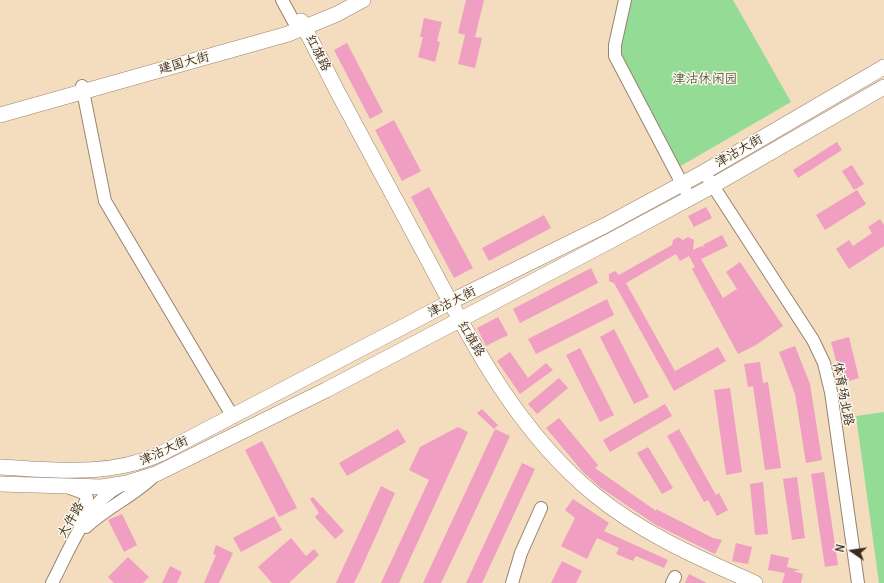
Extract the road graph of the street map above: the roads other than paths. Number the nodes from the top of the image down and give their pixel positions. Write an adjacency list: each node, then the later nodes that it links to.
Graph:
1 (282, 0): 6 (street, 红旗路)
2 (290, 0): 6 (street, 红旗路)
3 (347, 0): 6 (main road, 建国大街)
4 (363, 0): 6 (main road, 建国大街)
5 (625, 0): 13 (street)
6 (300, 26): 9 (main road, 建国大街); 16 (main road, 红旗路)
7 (884, 66): 12 (main road, 津沽大街)
8 (884, 87): 14 (main road, 津沽大街)
9 (83, 88): 10 (main road, 建国大街); 11 (main road, 建国大街); 19 (street)
10 (0, 110)
11 (0, 115)
12 (701, 173): 13 (main road, 津沽大街); 14 (street, 体育场北路)
13 (682, 184): 15 (street); 16 (main road, 津沽大街)
14 (710, 188): 15 (main road, 津沽大街); 32 (street, 体育场北路); 33 (street, 体育场北路)
15 (690, 198): 16 (main road, 津沽大街)
16 (451, 315): 17 (main road, 津沽大街); 18 (main road, 红旗路); 19 (main road, 津沽大街)
17 (433, 333): 18 (main road); 21 (main road, 津沽大街)
18 (464, 337): 30 (main road, 红旗路); 31 (main road, 红旗路)
19 (233, 417): 20 (main road, 津沽大街)
20 (0, 467)
21 (156, 474): 22 (main road, 津沽大街); 26 (street)
22 (127, 483): 24 (main road, 津沽大街); 26 (street, 大件路)
23 (0, 484): 24 (main road, 津沽大街)
24 (63, 486): 27 (street, 大件路)
25 (542, 508): 29 (street)
26 (78, 535): 28 (street, 大件路)
27 (44, 583)
28 (52, 583)
29 (512, 583)
30 (741, 583)
31 (755, 583)
32 (853, 583)
33 (858, 583)

